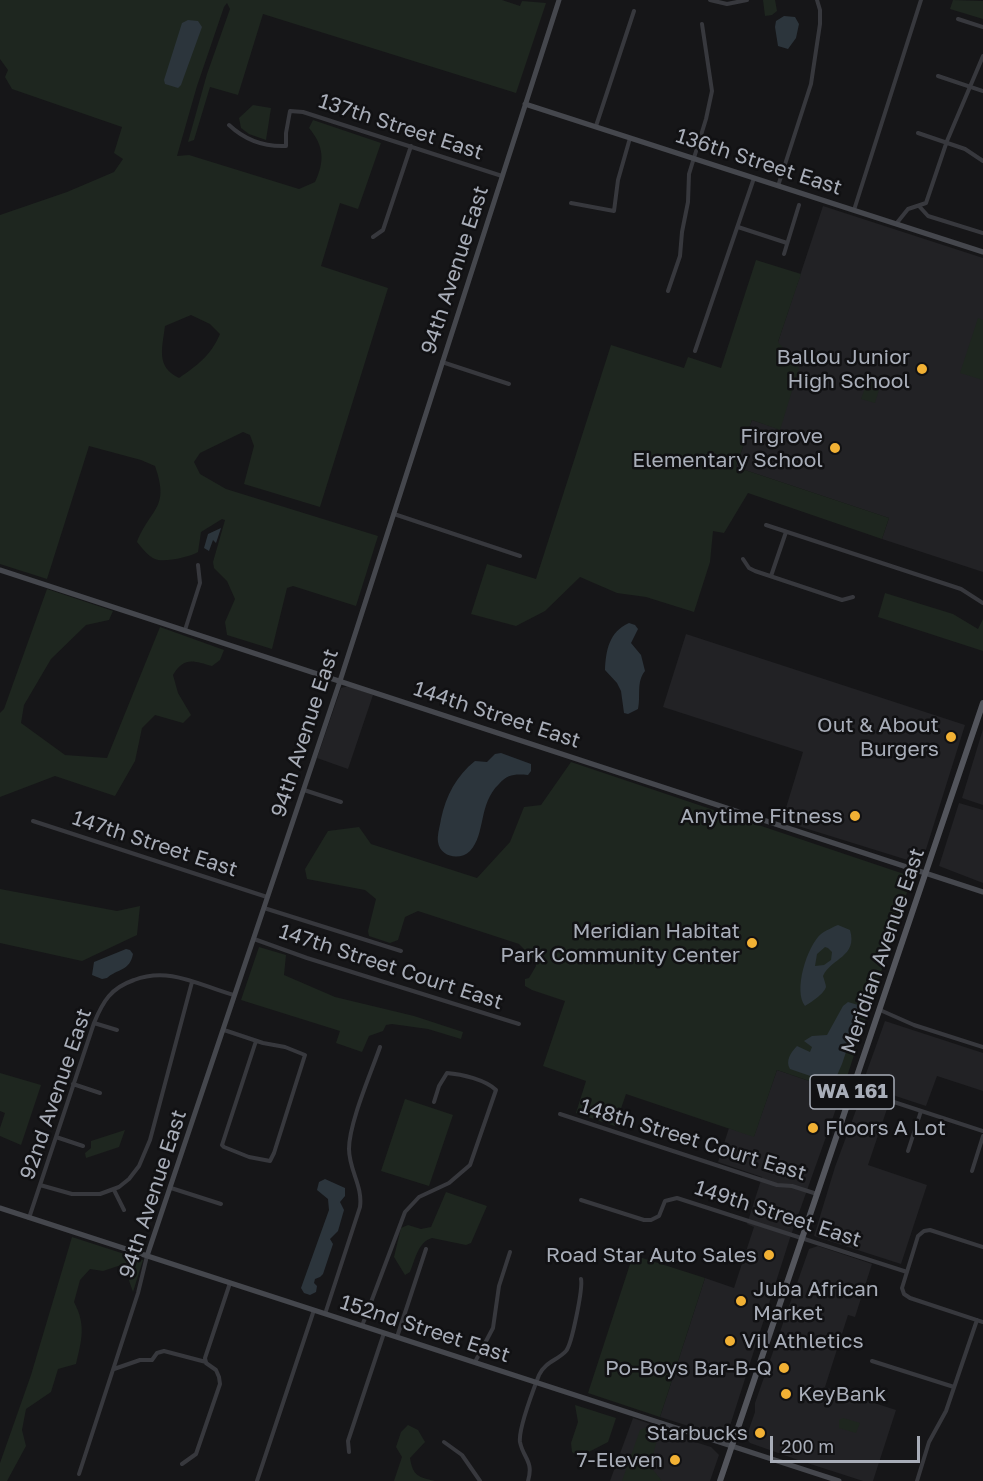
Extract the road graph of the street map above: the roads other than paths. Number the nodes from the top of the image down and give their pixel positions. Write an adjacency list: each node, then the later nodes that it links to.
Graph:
1 (559, 0): 14 (main road, 94th Avenue East)
2 (710, 0): 3 (street)
3 (747, 0)
4 (818, 0): 25 (street)
5 (921, 0): 29 (street)
6 (634, 11): 16 (street)
7 (958, 19): 9 (street)
8 (702, 24): 21 (street)
9 (983, 27)
10 (983, 56): 12 (street)
11 (938, 76): 12 (street)
12 (970, 87): 13 (street); 19 (street)
13 (983, 91)
14 (525, 104): 16 (main road, 136th Street East); 23 (main road, 94th Avenue East)
15 (229, 124): 20 (street, 137th Street East)
16 (596, 126): 18 (main road, 136th Street East)
17 (918, 133): 19 (street)
18 (630, 138): 21 (main road, 136th Street East); 26 (street)
19 (947, 141): 22 (street); 28 (street)
20 (411, 146): 23 (street, 137th Street East); 33 (street)
21 (694, 159): 24 (main road, 136th Street East); 37 (street)
22 (983, 161)
23 (502, 176): 39 (main road, 94th Avenue East)
24 (754, 178): 25 (main road, 136th Street East); 31 (street)
25 (778, 186): 29 (main road, 136th Street East)
26 (571, 203)
27 (799, 206): 34 (street)
28 (919, 206): 30 (street); 32 (street)
29 (854, 210): 30 (main road, 136th Street East)
30 (896, 224): 35 (main road, 136th Street East)
31 (738, 227): 34 (street); 38 (street)
32 (983, 233)
33 (374, 237)
34 (787, 243): 36 (street)
35 (983, 252)
36 (784, 254)
37 (668, 291)
38 (695, 351)
39 (442, 362): 40 (street); 41 (main road, 94th Avenue East)
40 (510, 384)
41 (394, 514): 44 (street); 52 (main road, 94th Avenue East)
42 (766, 525): 43 (street)
43 (786, 532): 48 (street); 50 (street)
44 (520, 556)
45 (743, 559): 48 (street)
46 (198, 565): 51 (street)
47 (0, 572): 51 (main road, 144th Street East)
48 (771, 576): 49 (street)
49 (853, 597)
50 (983, 603)
51 (185, 630): 52 (main road, 144th Street East)
52 (340, 681): 54 (main road, 94th Avenue East); 57 (main road, 144th Street East)
53 (983, 703): 57 (main road, Meridian Avenue East / WA 161)
54 (304, 790): 55 (street); 59 (main road, 94th Avenue East)
55 (341, 802)
56 (33, 821): 59 (street, 147th Street East)
57 (927, 873): 58 (main road, 144th Street East); 65 (main road, Meridian Avenue East / WA 161)
58 (983, 891)
59 (268, 897): 60 (main road, 94th Avenue East)
60 (264, 908): 61 (main road, 94th Avenue East); 62 (street)
61 (254, 939): 64 (main road, 94th Avenue East); 67 (street, 147th Street Court East)
62 (400, 951)
63 (192, 982): 64 (street); 66 (street, 92nd Avenue East); 87 (street)
64 (235, 996): 69 (main road, 94th Avenue East)
65 (880, 1010): 72 (street); 74 (main road, Meridian Avenue East / WA 161)
66 (94, 1023): 68 (street); 73 (street, 92nd Avenue East)
67 (519, 1024)
68 (117, 1030)
69 (224, 1030): 70 (street); 86 (main road, 94th Avenue East)
70 (256, 1041): 70 (street)
71 (380, 1047): 103 (street)
72 (983, 1047)
73 (74, 1084): 75 (street); 81 (street, 92nd Avenue East)
74 (854, 1089): 77 (street); 88 (main road, Meridian Avenue East / WA 161)
75 (100, 1093)
76 (434, 1102): 106 (street)
77 (921, 1110): 79 (street); 83 (street)
78 (560, 1114): 88 (street, 148th Street Court East)
79 (983, 1131)
80 (983, 1136): 84 (street)
81 (56, 1137): 82 (street); 85 (street, 92nd Avenue East)
82 (83, 1146)
83 (908, 1151)
84 (972, 1171)
85 (40, 1185): 87 (street); 93 (street, 92nd Avenue East)
86 (171, 1188): 90 (street); 98 (main road, 94th Avenue East)
87 (114, 1190): 92 (street)
88 (818, 1194): 94 (main road, Meridian Avenue East / WA 161)
89 (581, 1200): 94 (street, 149th Street East)
90 (221, 1204)
91 (0, 1208): 93 (main road, 152nd Street East)
92 (124, 1210)
93 (29, 1218): 98 (main road, 152nd Street East)
94 (803, 1238): 99 (street, 149th Street East); 116 (main road, Meridian Avenue East / WA 161)
95 (983, 1247): 99 (street)
96 (426, 1250): 108 (street)
97 (510, 1252): 111 (street)
98 (147, 1256): 101 (main road, 152nd Street East); 112 (street, 94th Avenue East)
99 (907, 1272): 104 (street)
100 (581, 1279): 113 (street)
101 (230, 1283): 102 (main road, 152nd Street East); 110 (street)
102 (314, 1310): 103 (main road, 152nd Street East); 120 (street)
103 (325, 1314): 106 (main road, 152nd Street East)
104 (977, 1320): 105 (street); 114 (street)
105 (983, 1322)
106 (362, 1326): 107 (main road, 152nd Street East)
107 (384, 1333): 108 (main road, 152nd Street East); 117 (street)
108 (397, 1337): 111 (main road, 152nd Street East)
109 (872, 1361): 114 (street)
110 (206, 1362): 112 (street); 118 (street)
111 (474, 1363): 113 (main road, 152nd Street East)
112 (114, 1370): 119 (street, 94th Avenue East)
113 (536, 1383): 116 (main road, 152nd Street East); 122 (street)
114 (954, 1387): 125 (street)
115 (444, 1442): 121 (street)
116 (732, 1446): 123 (main road, Meridian Avenue East / WA 161); 124 (main road, 152nd Street East)
117 (350, 1452)
118 (182, 1464)
119 (79, 1474)
120 (257, 1481)
121 (480, 1481)
122 (528, 1481)
123 (720, 1481)
124 (837, 1481)
125 (917, 1481)

